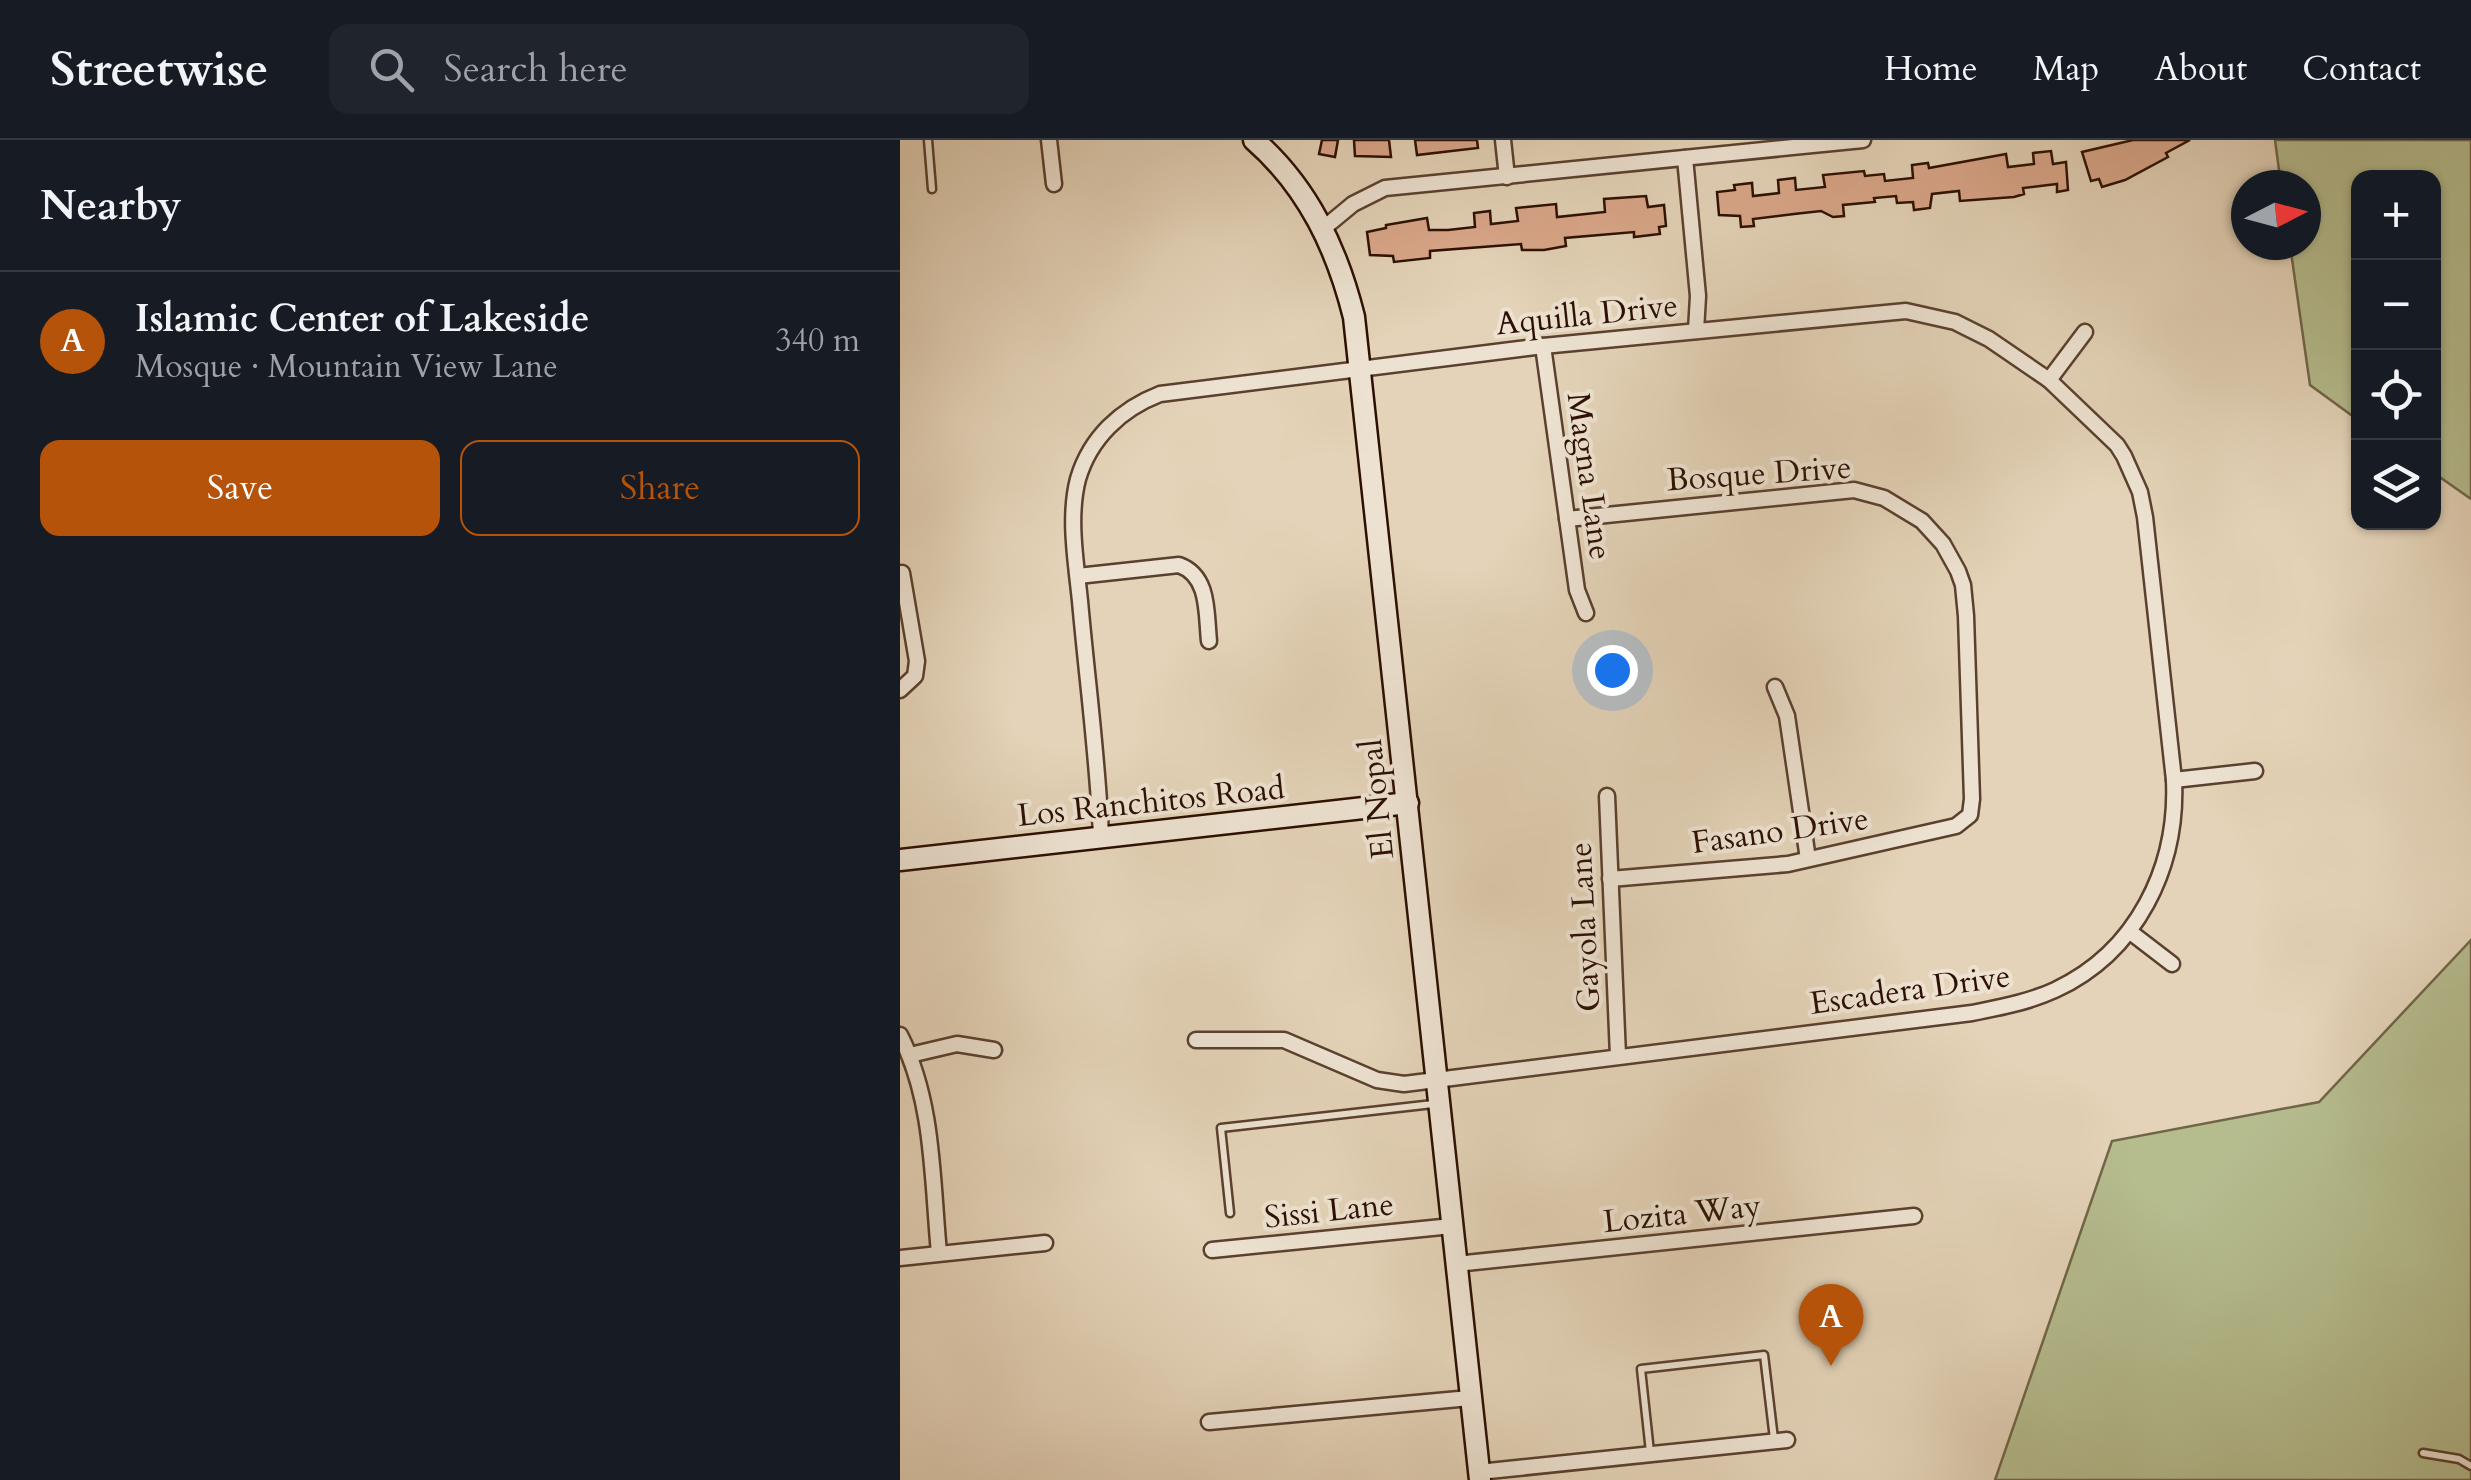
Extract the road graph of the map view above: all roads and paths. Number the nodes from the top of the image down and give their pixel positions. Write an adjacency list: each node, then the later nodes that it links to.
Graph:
1 (928, 140): 9 (lane)
2 (1050, 140): 8 (street)
3 (1254, 140): 10 (main road, El Nopal)
4 (1503, 140): 7 (street)
5 (1863, 140): 6 (street)
6 (1686, 158): 7 (street); 11 (street)
7 (1507, 177): 10 (street)
8 (1054, 184)
9 (932, 189)
10 (1324, 228): 14 (main road, El Nopal)
11 (1696, 331): 13 (street, Aquilla Drive); 15 (street, Aquilla Drive)
12 (2085, 332): 15 (street)
13 (1542, 346): 14 (street, Aquilla Drive); 16 (street, Magna Lane)
14 (1360, 369): 18 (street, Aquilla Drive); 26 (main road, El Nopal)
15 (2048, 380): 24 (street, Aquilla Drive)
16 (1568, 519): 19 (street, Magna Lane); 27 (street, Bosque Drive)
17 (902, 573): 22 (street)
18 (1078, 576): 20 (street); 28 (street, Aquilla Drive)
19 (1586, 612)
20 (1209, 641)
21 (1775, 687): 29 (street)
22 (900, 690)
23 (2255, 771): 24 (street)
24 (2174, 780): 32 (street, Escadera Drive)
25 (1607, 796): 31 (street, Gayola Lane)
26 (1408, 803): 28 (main road, Los Ranchitos Road); 39 (main road, El Nopal)
27 (1956, 826): 29 (street, Fasano Drive)
28 (1102, 838): 30 (main road, Los Ranchitos Road)
29 (1808, 859): 31 (street, Fasano Drive)
30 (900, 860)
31 (1610, 879): 38 (street, Gayola Lane)
32 (2129, 931): 33 (street); 38 (street, Escadera Drive)
33 (2172, 964)
34 (900, 1035): 37 (street)
35 (1196, 1040): 39 (street, Escadera Drive)
36 (994, 1050): 37 (street)
37 (910, 1055): 46 (street)
38 (1618, 1056): 39 (street, Escadera Drive)
39 (1436, 1080): 40 (main road, El Nopal)
40 (1440, 1104): 41 (lane); 43 (main road, El Nopal)
41 (1230, 1214)
42 (1914, 1216): 48 (street, Lozita Way)
43 (1452, 1226): 45 (street, Sissi Lane); 48 (main road, El Nopal)
44 (1045, 1243): 46 (street)
45 (1212, 1250)
46 (940, 1253): 47 (street)
47 (900, 1258)
48 (1456, 1264): 49 (main road, El Nopal)
49 (1470, 1398): 50 (street); 55 (main road, El Nopal)
50 (1209, 1422)
51 (1781, 1440): 53 (street); 53 (lane)
52 (2423, 1453): 54 (lane)
53 (1650, 1454): 55 (street)
54 (2471, 1466)
55 (1479, 1476)

